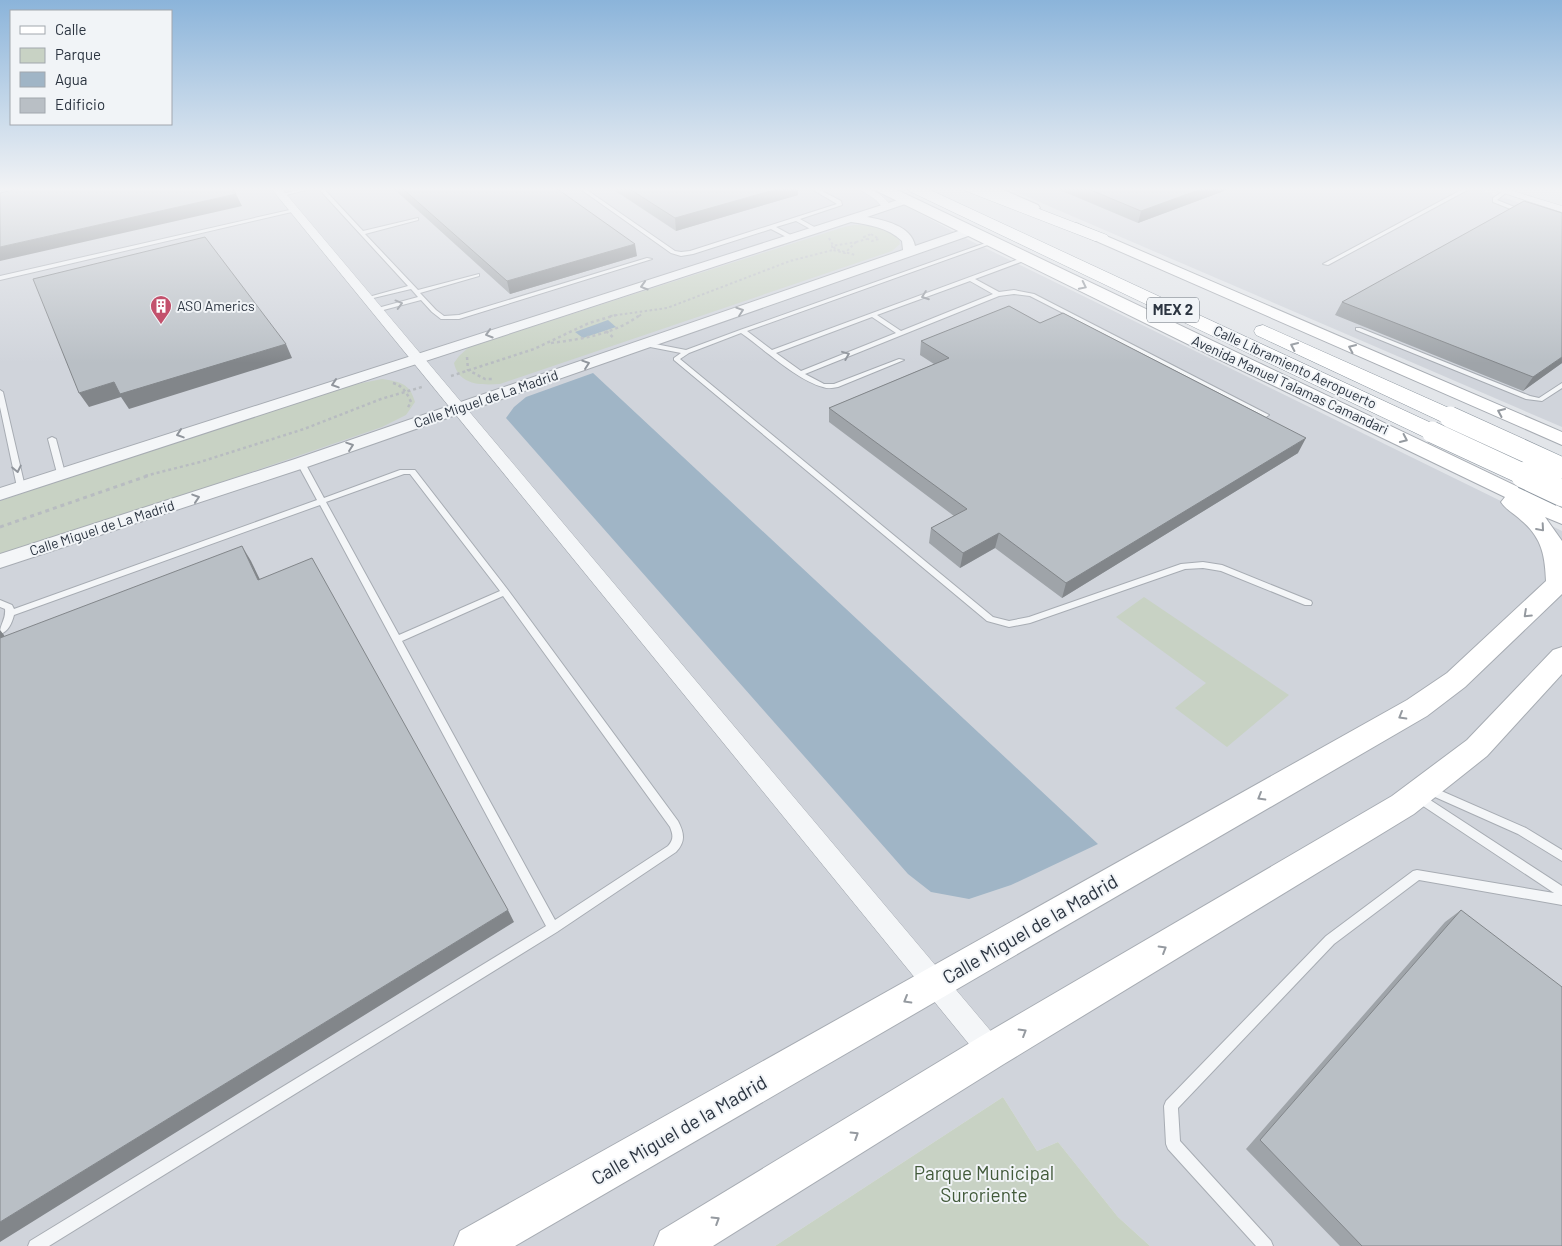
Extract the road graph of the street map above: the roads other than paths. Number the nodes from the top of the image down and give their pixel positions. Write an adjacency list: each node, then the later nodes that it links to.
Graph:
1 (138, 246): 21 (lane)
2 (324, 246): 26 (street)
3 (374, 246): 23 (lane)
4 (666, 246): 5 (lane)
5 (713, 246)
6 (768, 246): 35 (street, one-way to 35)
7 (909, 246): 15 (street)
8 (925, 246): 15 (street, Calle Miguel de La Madrid)
9 (980, 246): 30 (lane)
10 (1001, 246): 16 (main road, Avenida Manuel Talamas Camandari)
11 (1028, 246): 51 (highway, Calle Libramiento Aeropuerto / MEX 2, bridge)
12 (1077, 246): 18 (highway)
13 (1120, 246): 42 (main road, one-way to 13)
14 (1360, 246): 19 (lane)
15 (910, 251): 32 (street, Calle Miguel de La Madrid, one-way to 15)
16 (1027, 258): 22 (lane); 48 (main road, Avenida Manuel Talamas Camandari, one-way to 48)
17 (649, 259): 25 (lane)
18 (1105, 259)
19 (1326, 264)
20 (477, 275): 25 (lane)
21 (0, 278)
22 (971, 279): 24 (lane); 27 (lane, one-way to 27)
23 (412, 287): 25 (lane); 26 (lane)
24 (998, 294): 31 (lane); 41 (lane)
25 (419, 295): 26 (lane, one-way to 25)
26 (372, 304): 35 (street)
27 (872, 316): 31 (lane); 34 (lane)
28 (1250, 326): 47 (highway, Calle Libramiento Aeropuerto, one-way to 28, bridge)
29 (1358, 328): 38 (lane)
30 (742, 331): 33 (lane); 34 (lane)
31 (900, 333): 37 (lane, one-way to 31)
32 (645, 344): 33 (lane); 40 (street, Calle Miguel de La Madrid, one-way to 32)
33 (687, 352): 59 (lane)
34 (772, 352): 37 (lane)
35 (416, 358): 40 (street); 49 (street, one-way to 49)
36 (901, 360): 37 (lane)
37 (801, 373)
38 (1562, 384)
39 (0, 392): 50 (lane, one-way to 50)
40 (458, 408): 46 (street, Calle Miguel de La Madrid, one-way to 40); 69 (street)
41 (1266, 415)
42 (1524, 422): 44 (main road); 45 (main road)
43 (52, 439): 49 (lane)
44 (1562, 439)
45 (1562, 459)
46 (301, 463): 53 (lane); 55 (street, Calle Miguel de La Madrid, one-way to 46)
47 (1562, 468): 48 (main road)
48 (1470, 471): 54 (main road, Avenida Manuel Talamas Camandari); 56 (main road, one-way to 56)
49 (61, 473): 50 (street)
50 (21, 486): 52 (street)
51 (1562, 493)
52 (0, 494)
53 (322, 501): 57 (lane); 60 (lane); 62 (lane)
54 (1562, 517)
55 (0, 561)
56 (1560, 583): 69 (main road, Calle Miguel de la Madrid, one-way to 69)
57 (505, 592): 62 (lane); 68 (lane)
58 (0, 603): 60 (lane)
59 (1308, 603)
60 (11, 613): 61 (lane)
61 (0, 631)
62 (397, 640): 68 (lane)
63 (1562, 658): 64 (main road)
64 (1420, 792): 65 (lane); 66 (lane); 70 (main road, one-way to 64)
65 (1562, 856)
66 (1562, 892)
67 (1562, 900): 74 (lane)
68 (553, 928): 71 (lane)
69 (935, 984): 70 (street); 72 (main road, Calle Miguel de la Madrid, one-way to 72)
70 (991, 1051): 73 (main road, one-way to 70)
71 (35, 1246)
72 (475, 1246)
73 (675, 1246)
74 (1266, 1246)

